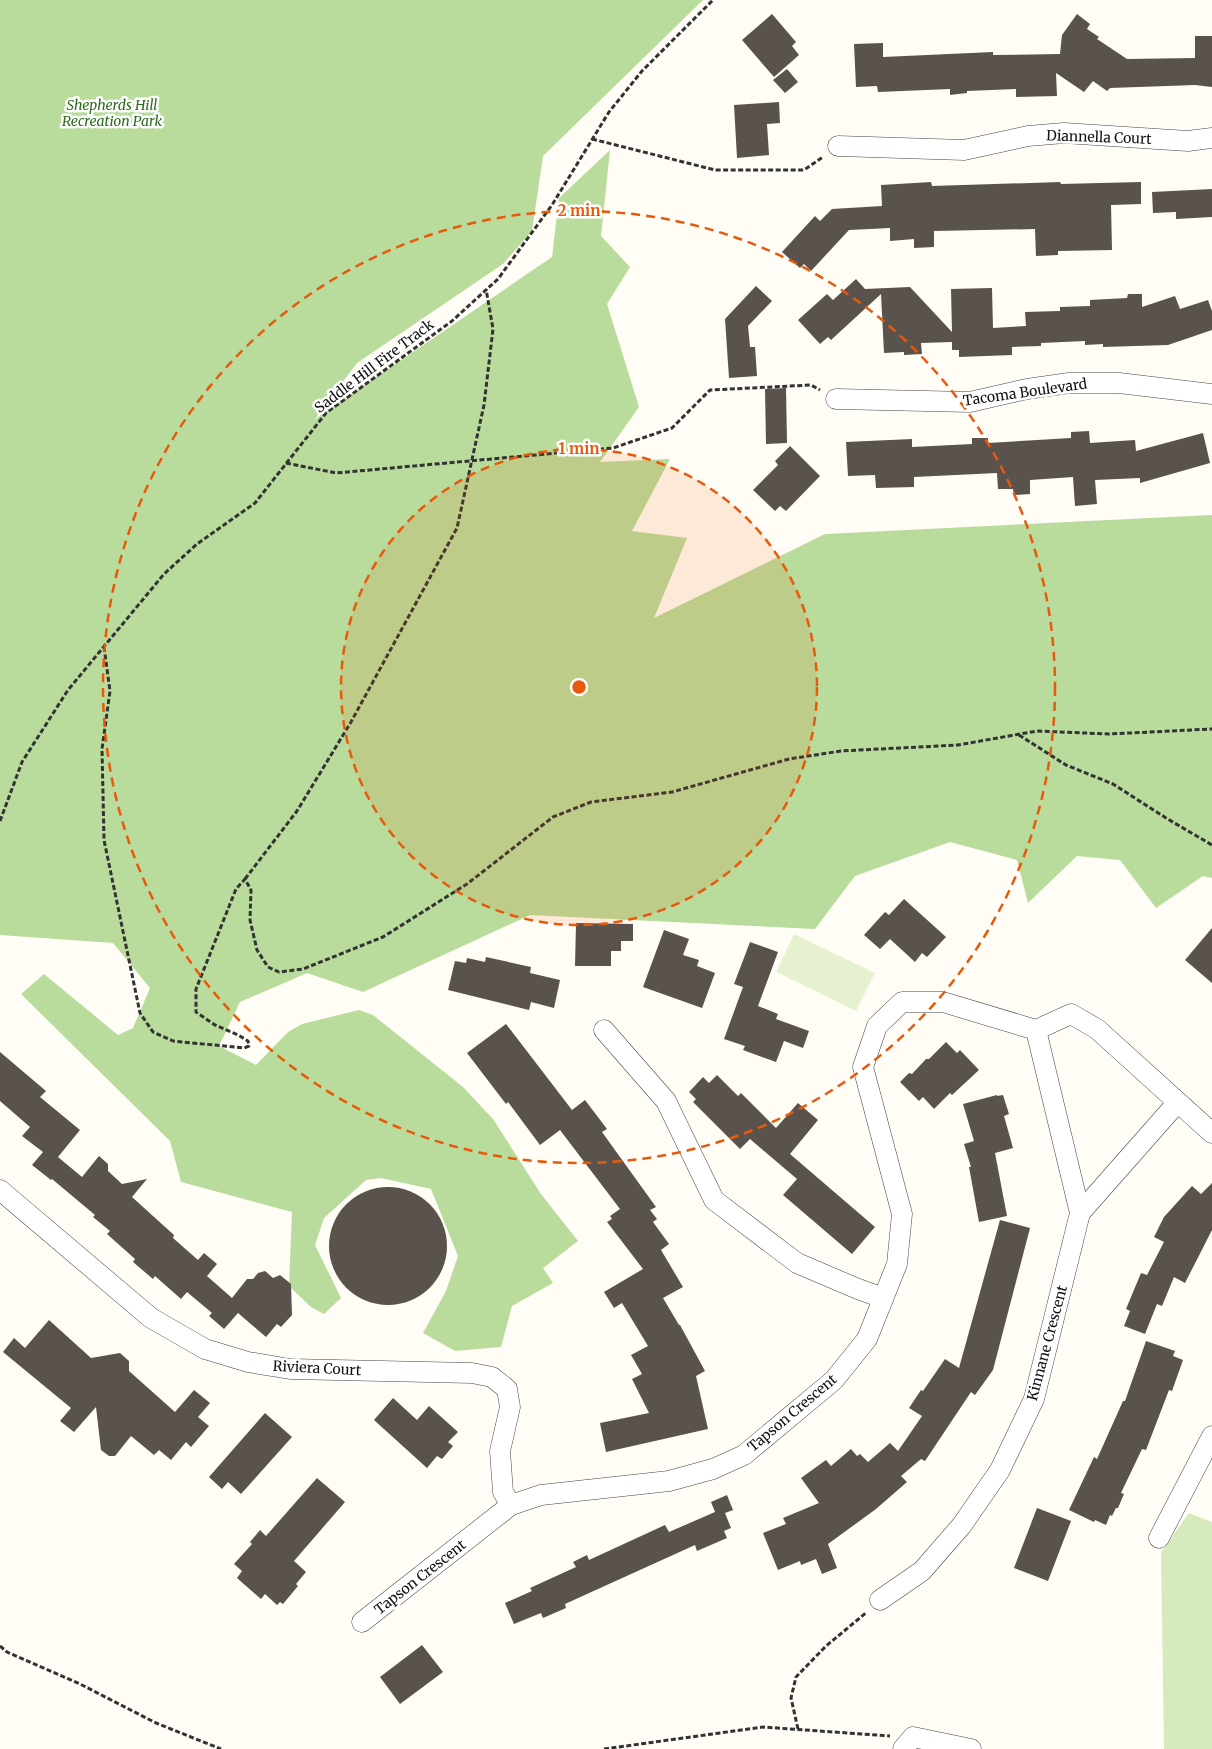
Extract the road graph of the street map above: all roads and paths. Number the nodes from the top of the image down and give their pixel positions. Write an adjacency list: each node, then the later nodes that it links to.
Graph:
1 (713, 0): 3 (path, Saddle Hill Fire Track)
2 (1212, 138): 4 (street, Diannella Court)
3 (592, 140): 4 (path); 5 (path, Saddle Hill Fire Track)
4 (838, 146)
5 (486, 290): 8 (path); 9 (path, Saddle Hill Fire Track)
6 (1212, 394): 7 (street, Tacoma Boulevard)
7 (836, 398): 8 (path)
8 (472, 460): 9 (path); 15 (path)
9 (286, 463): 10 (path, Saddle Hill Fire Track)
10 (104, 647): 13 (path, Saddle Hill Fire Track); 15 (path)
11 (1212, 729): 12 (path)
12 (1019, 734): 14 (path); 15 (path)
13 (0, 821)
14 (1212, 845)
15 (245, 879)
16 (604, 1030): 22 (street)
17 (1036, 1030): 18 (street); 21 (street, Kinnane Crescent); 22 (street, Tapson Crescent)
18 (1177, 1103): 19 (street); 21 (street, Kinnane Crescent)
19 (1212, 1133)
20 (0, 1190): 24 (street, Riviera Court)
21 (1080, 1213): 26 (street, Kinnane Crescent)
22 (883, 1298): 24 (street, Tapson Crescent)
23 (1212, 1436): 25 (street)
24 (511, 1505): 27 (street, Tapson Crescent)
25 (1159, 1538)
26 (880, 1600): 29 (path)
27 (362, 1622)
28 (0, 1646): 31 (path)
29 (798, 1729): 30 (path); 32 (path)
30 (908, 1743): 33 (street)
31 (221, 1749)
32 (604, 1749)
33 (971, 1749)

